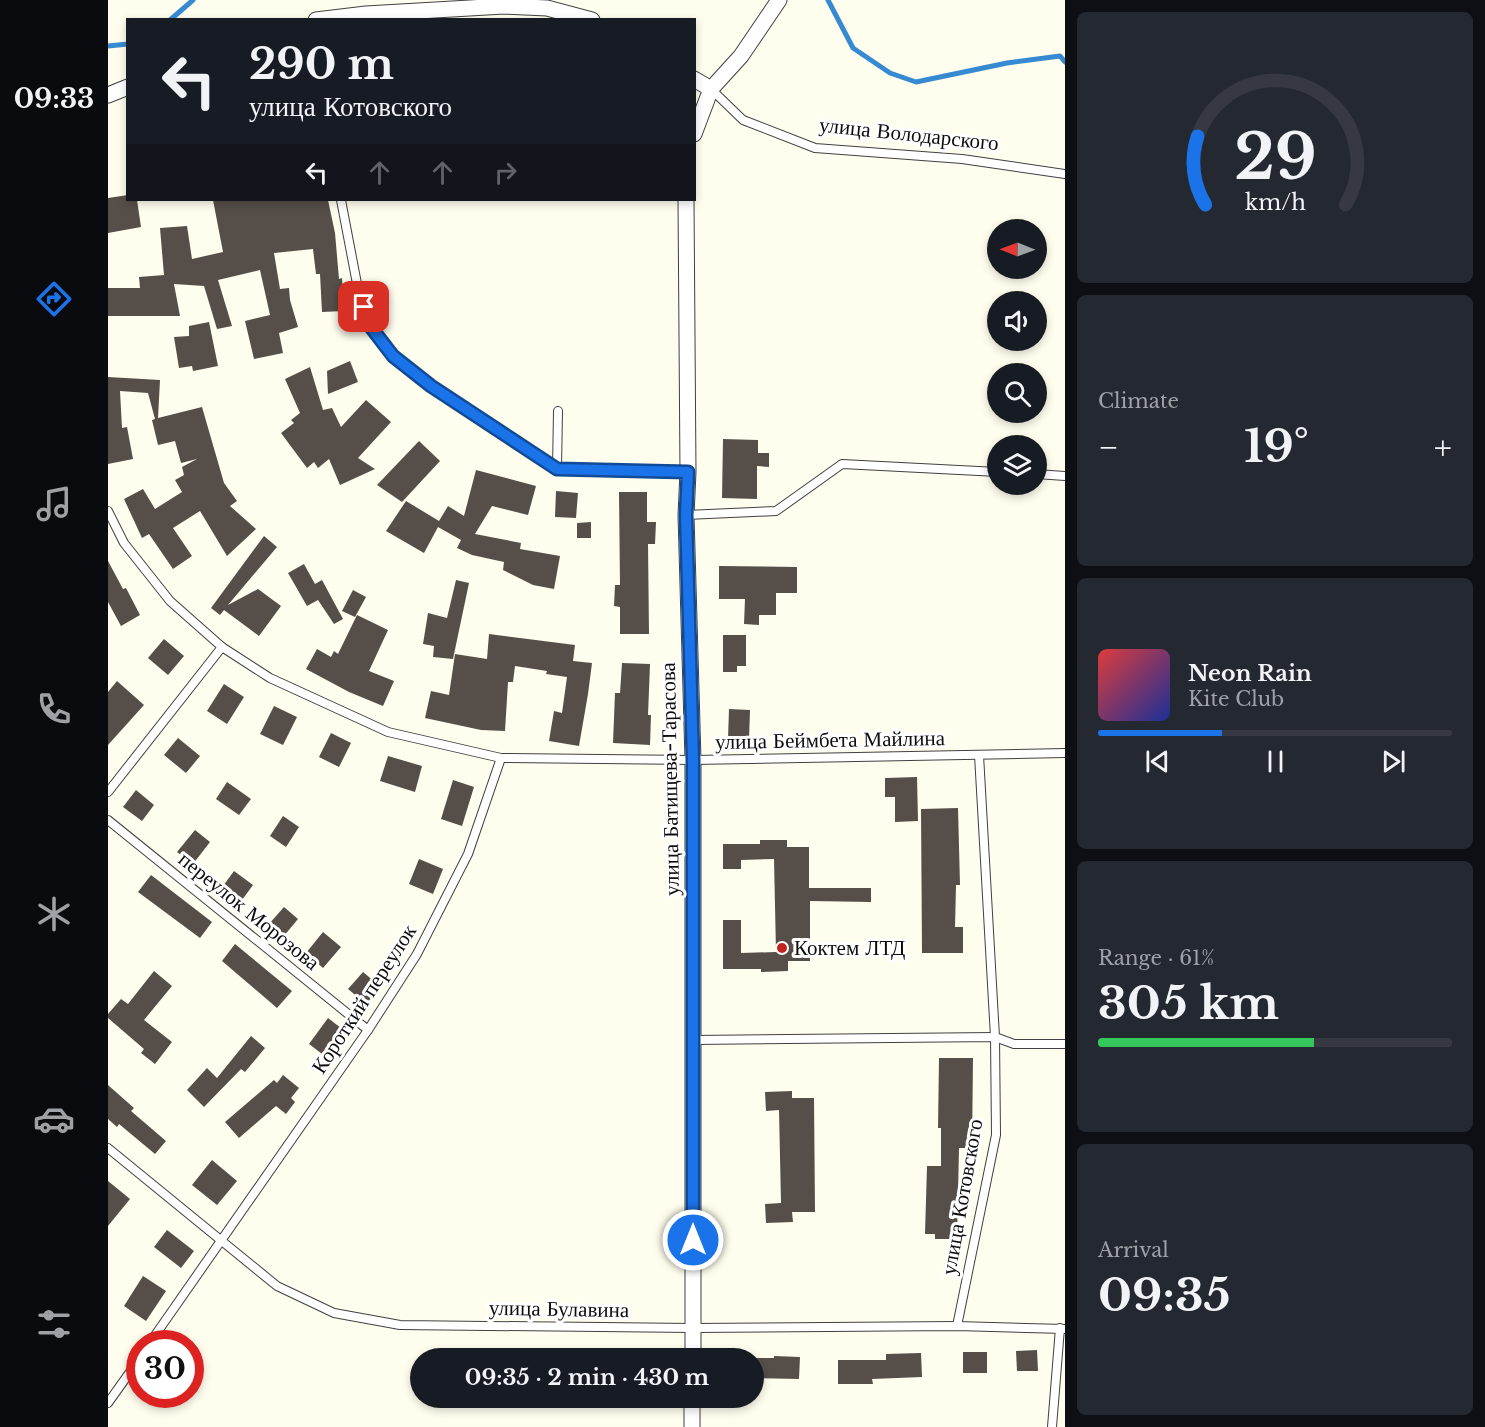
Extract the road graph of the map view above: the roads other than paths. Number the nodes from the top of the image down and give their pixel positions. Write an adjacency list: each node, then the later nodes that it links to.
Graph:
1 (779, 0): 6 (street)
2 (333, 18): 3 (street)
3 (584, 18)
4 (696, 80): 6 (street, улица Володарского)
5 (126, 88): 7 (street)
6 (711, 89): 8 (street); 9 (lane, улица Володарского)
7 (108, 95)
8 (696, 129)
9 (1065, 174)
10 (341, 201): 13 (lane)
11 (686, 201): 15 (street, улица Батищева-Тарасова)
12 (558, 411): 13 (lane)
13 (557, 469): 15 (lane)
14 (987, 471): 19 (lane)
15 (688, 472): 19 (street, улица Батищева-Тарасова)
16 (1047, 475): 17 (lane)
17 (1065, 476)
18 (108, 511): 20 (lane, улица Беймбета Майлина)
19 (686, 515): 24 (street, улица Батищева-Тарасова)
20 (222, 647): 23 (lane, улица Беймбета Майлина); 25 (lane)
21 (1065, 753): 22 (lane, улица Беймбета Майлина)
22 (979, 755): 24 (lane, улица Беймбета Майлина); 28 (lane, улица Котовского)
23 (501, 758): 24 (lane, улица Беймбета Майлина); 27 (lane, Короткий переулок)
24 (693, 760): 29 (street, улица Батищева-Тарасова)
25 (108, 792)
26 (108, 820): 27 (lane, переулок Морозова)
27 (368, 1030): 32 (lane, Короткий переулок)
28 (995, 1037): 29 (lane); 30 (lane); 33 (lane, улица Котовского)
29 (693, 1040): 34 (street, улица Батищева-Тарасова)
30 (1065, 1044)
31 (108, 1148): 32 (lane, улица Булавина)
32 (221, 1241): 34 (lane, улица Булавина); 36 (lane, Короткий переулок)
33 (957, 1326): 34 (lane, улица Булавина); 35 (lane, улица Булавина)
34 (693, 1328): 37 (street, улица Батищева-Тарасова)
35 (1063, 1328): 42 (lane)
36 (159, 1330)
37 (693, 1348)
38 (126, 1378): 39 (lane)
39 (108, 1403)
40 (692, 1408): 41 (street)
41 (692, 1427)
42 (1052, 1427)

